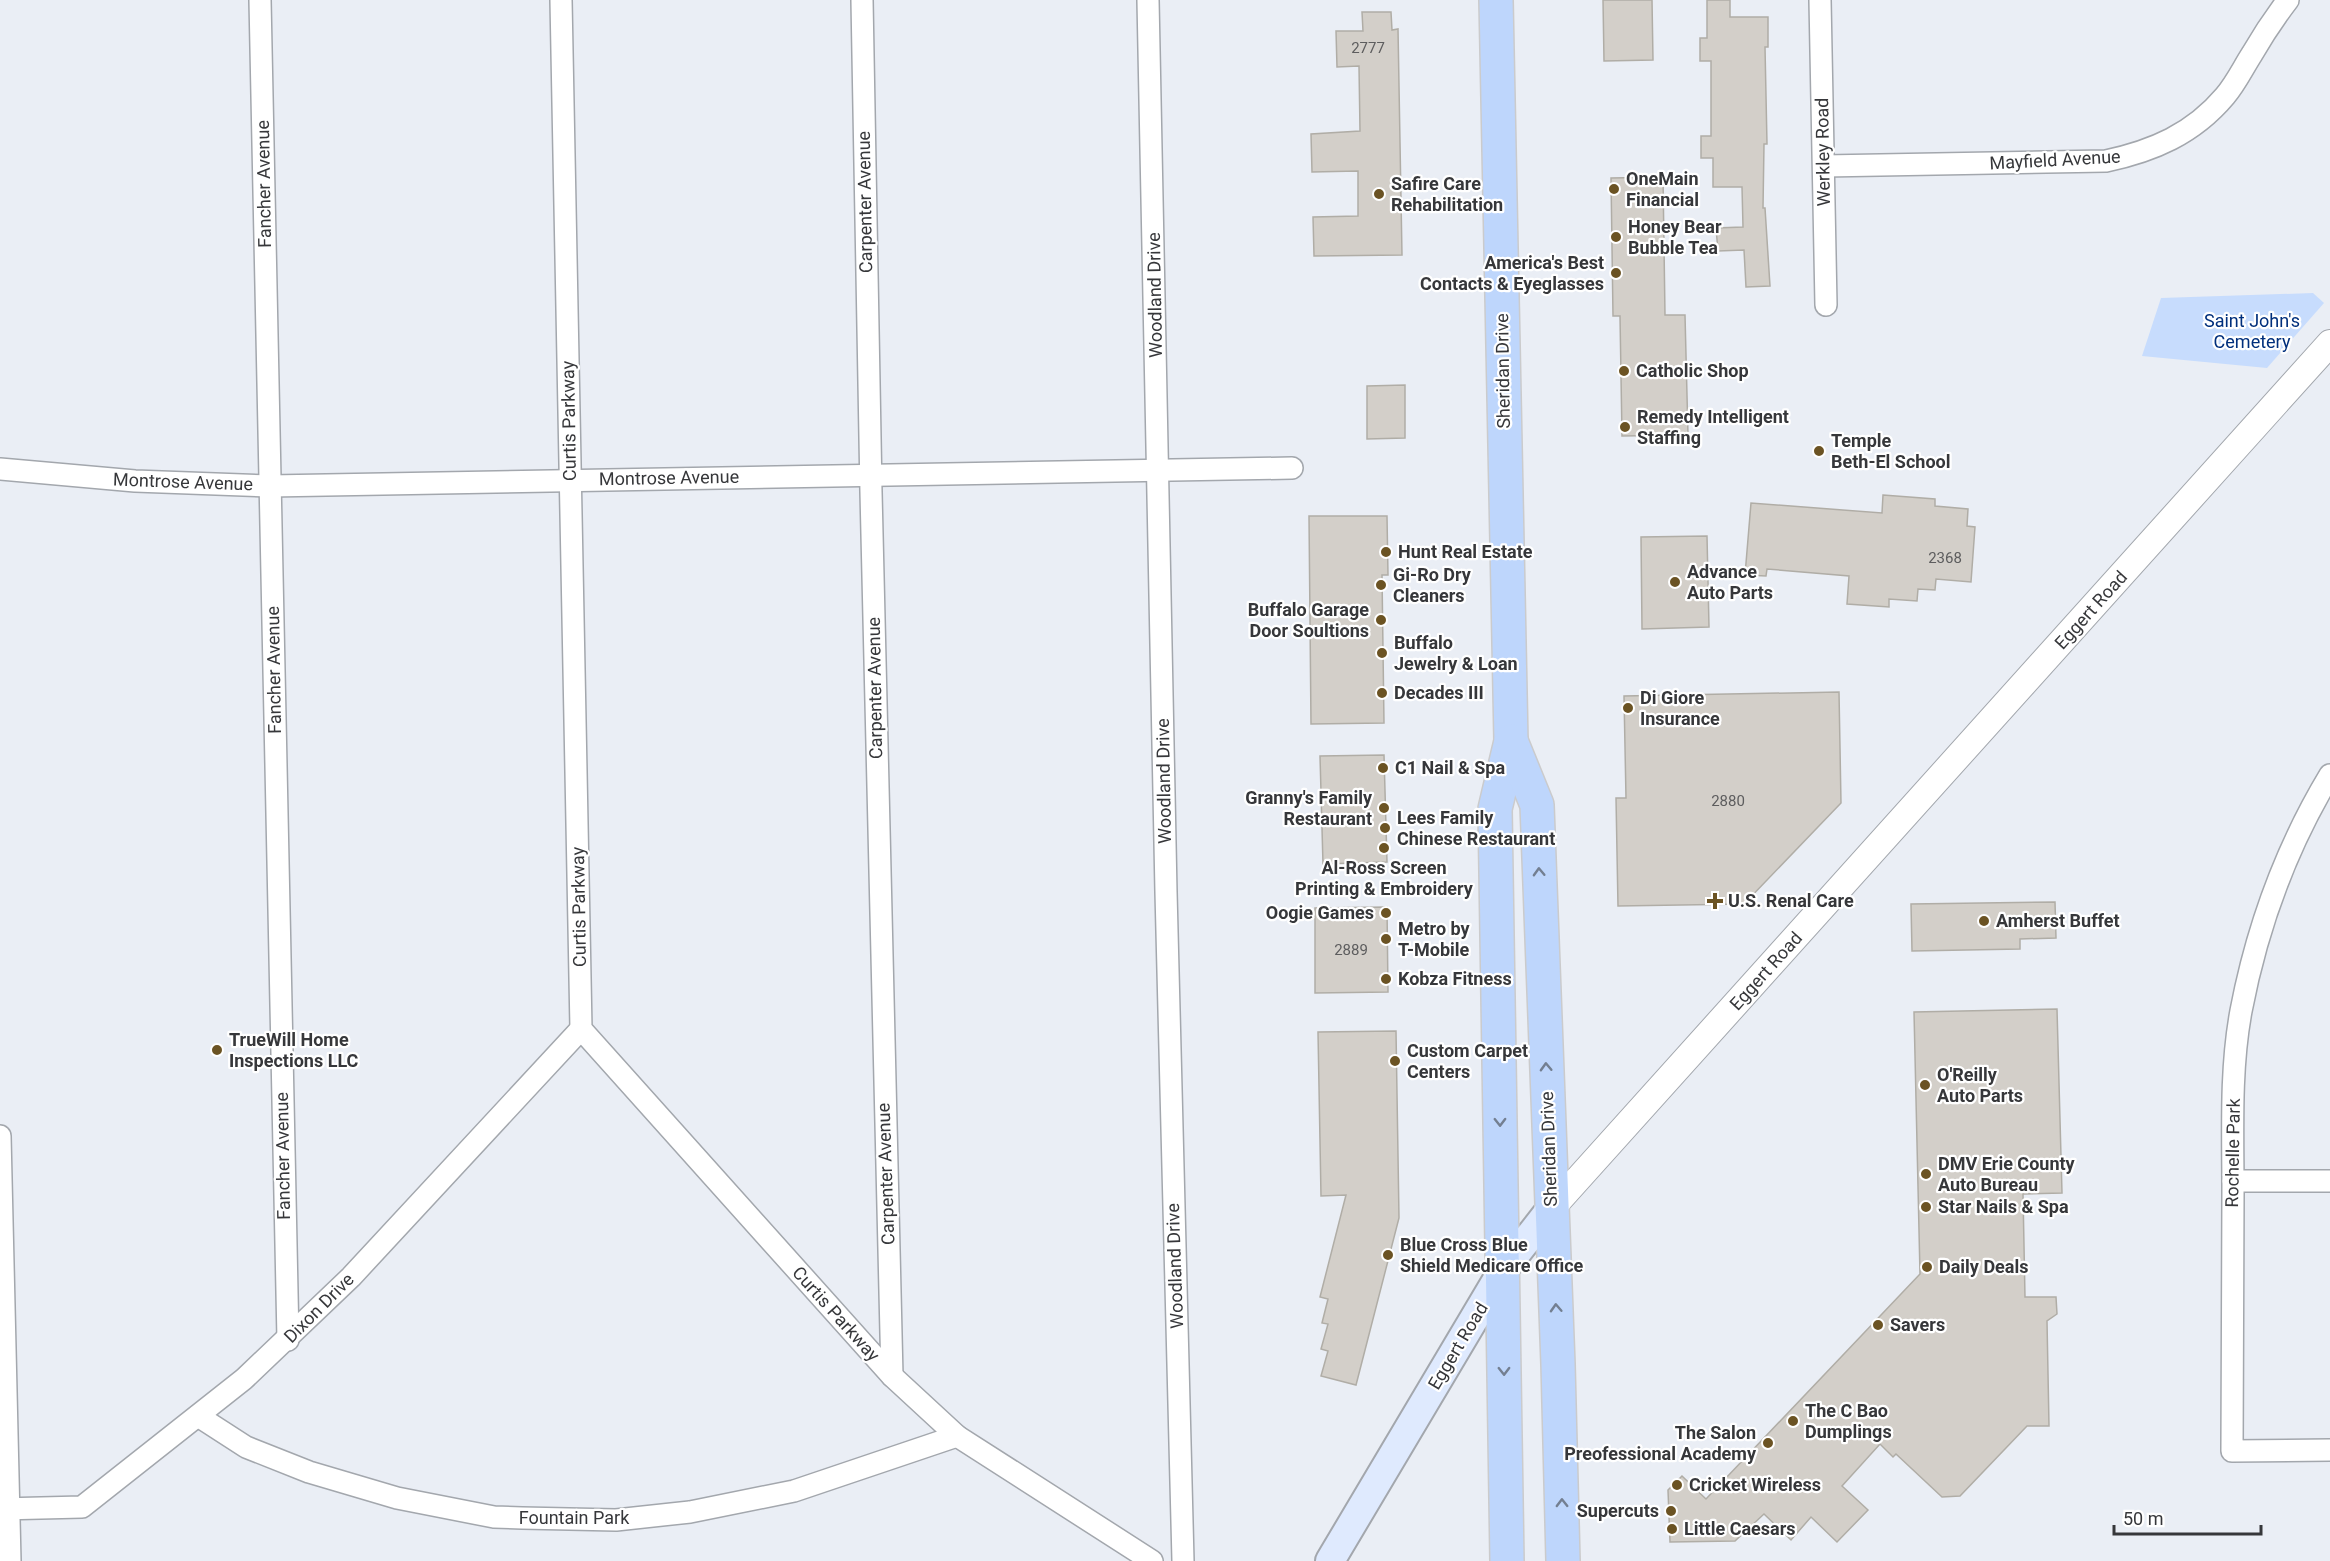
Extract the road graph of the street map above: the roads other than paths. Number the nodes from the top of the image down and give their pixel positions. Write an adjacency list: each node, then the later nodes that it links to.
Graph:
1 (260, 0): 16 (street, Fancher Avenue)
2 (561, 0): 15 (street, Curtis Parkway)
3 (862, 0): 14 (street, Carpenter Avenue)
4 (1148, 0): 13 (street, Woodland Drive)
5 (1496, 0): 17 (main road, Sheridan Drive)
6 (1820, 0): 8 (street, Werkley Road)
7 (2288, 0): 8 (street, Mayfield Avenue)
8 (1824, 166): 9 (street, Werkley Road)
9 (1826, 305)
10 (2330, 343): 23 (street, Eggert Road)
11 (1292, 468): 13 (street, Montrose Avenue)
12 (0, 469): 16 (street, Montrose Avenue)
13 (1158, 470): 14 (street, Montrose Avenue); 33 (street, Woodland Drive)
14 (870, 475): 15 (street, Montrose Avenue); 26 (street, Carpenter Avenue)
15 (570, 480): 16 (street, Montrose Avenue); 19 (street, Curtis Parkway)
16 (270, 486): 25 (street, Fancher Avenue)
17 (1511, 741): 23 (main road, Sheridan Drive, one-way to 17); 24 (main road, Sheridan Drive, one-way to 24)
18 (2330, 775): 21 (street, Rochelle Park)
19 (581, 1029): 25 (street, Dixon Drive); 26 (street, Curtis Parkway)
20 (0, 1136): 30 (street)
21 (2233, 1181): 22 (street); 29 (street, Rochelle Park)
22 (2330, 1181)
23 (1551, 1209): 24 (main road, Eggert Road); 36 (main road, Sheridan Drive, one-way to 23)
24 (1503, 1270): 34 (main road, Eggert Road); 35 (main road, Sheridan Drive, one-way to 35)
25 (288, 1340): 27 (street, Dixon Drive)
26 (892, 1376): 28 (street, Curtis Parkway)
27 (198, 1416): 28 (street, Fountain Park); 30 (street, Dixon Drive)
28 (957, 1436): 32 (street, Curtis Parkway)
29 (2330, 1450)
30 (4, 1509): 31 (street)
31 (10, 1561)
32 (1152, 1561)
33 (1183, 1561)
34 (1330, 1561)
35 (1508, 1561)
36 (1563, 1561)

